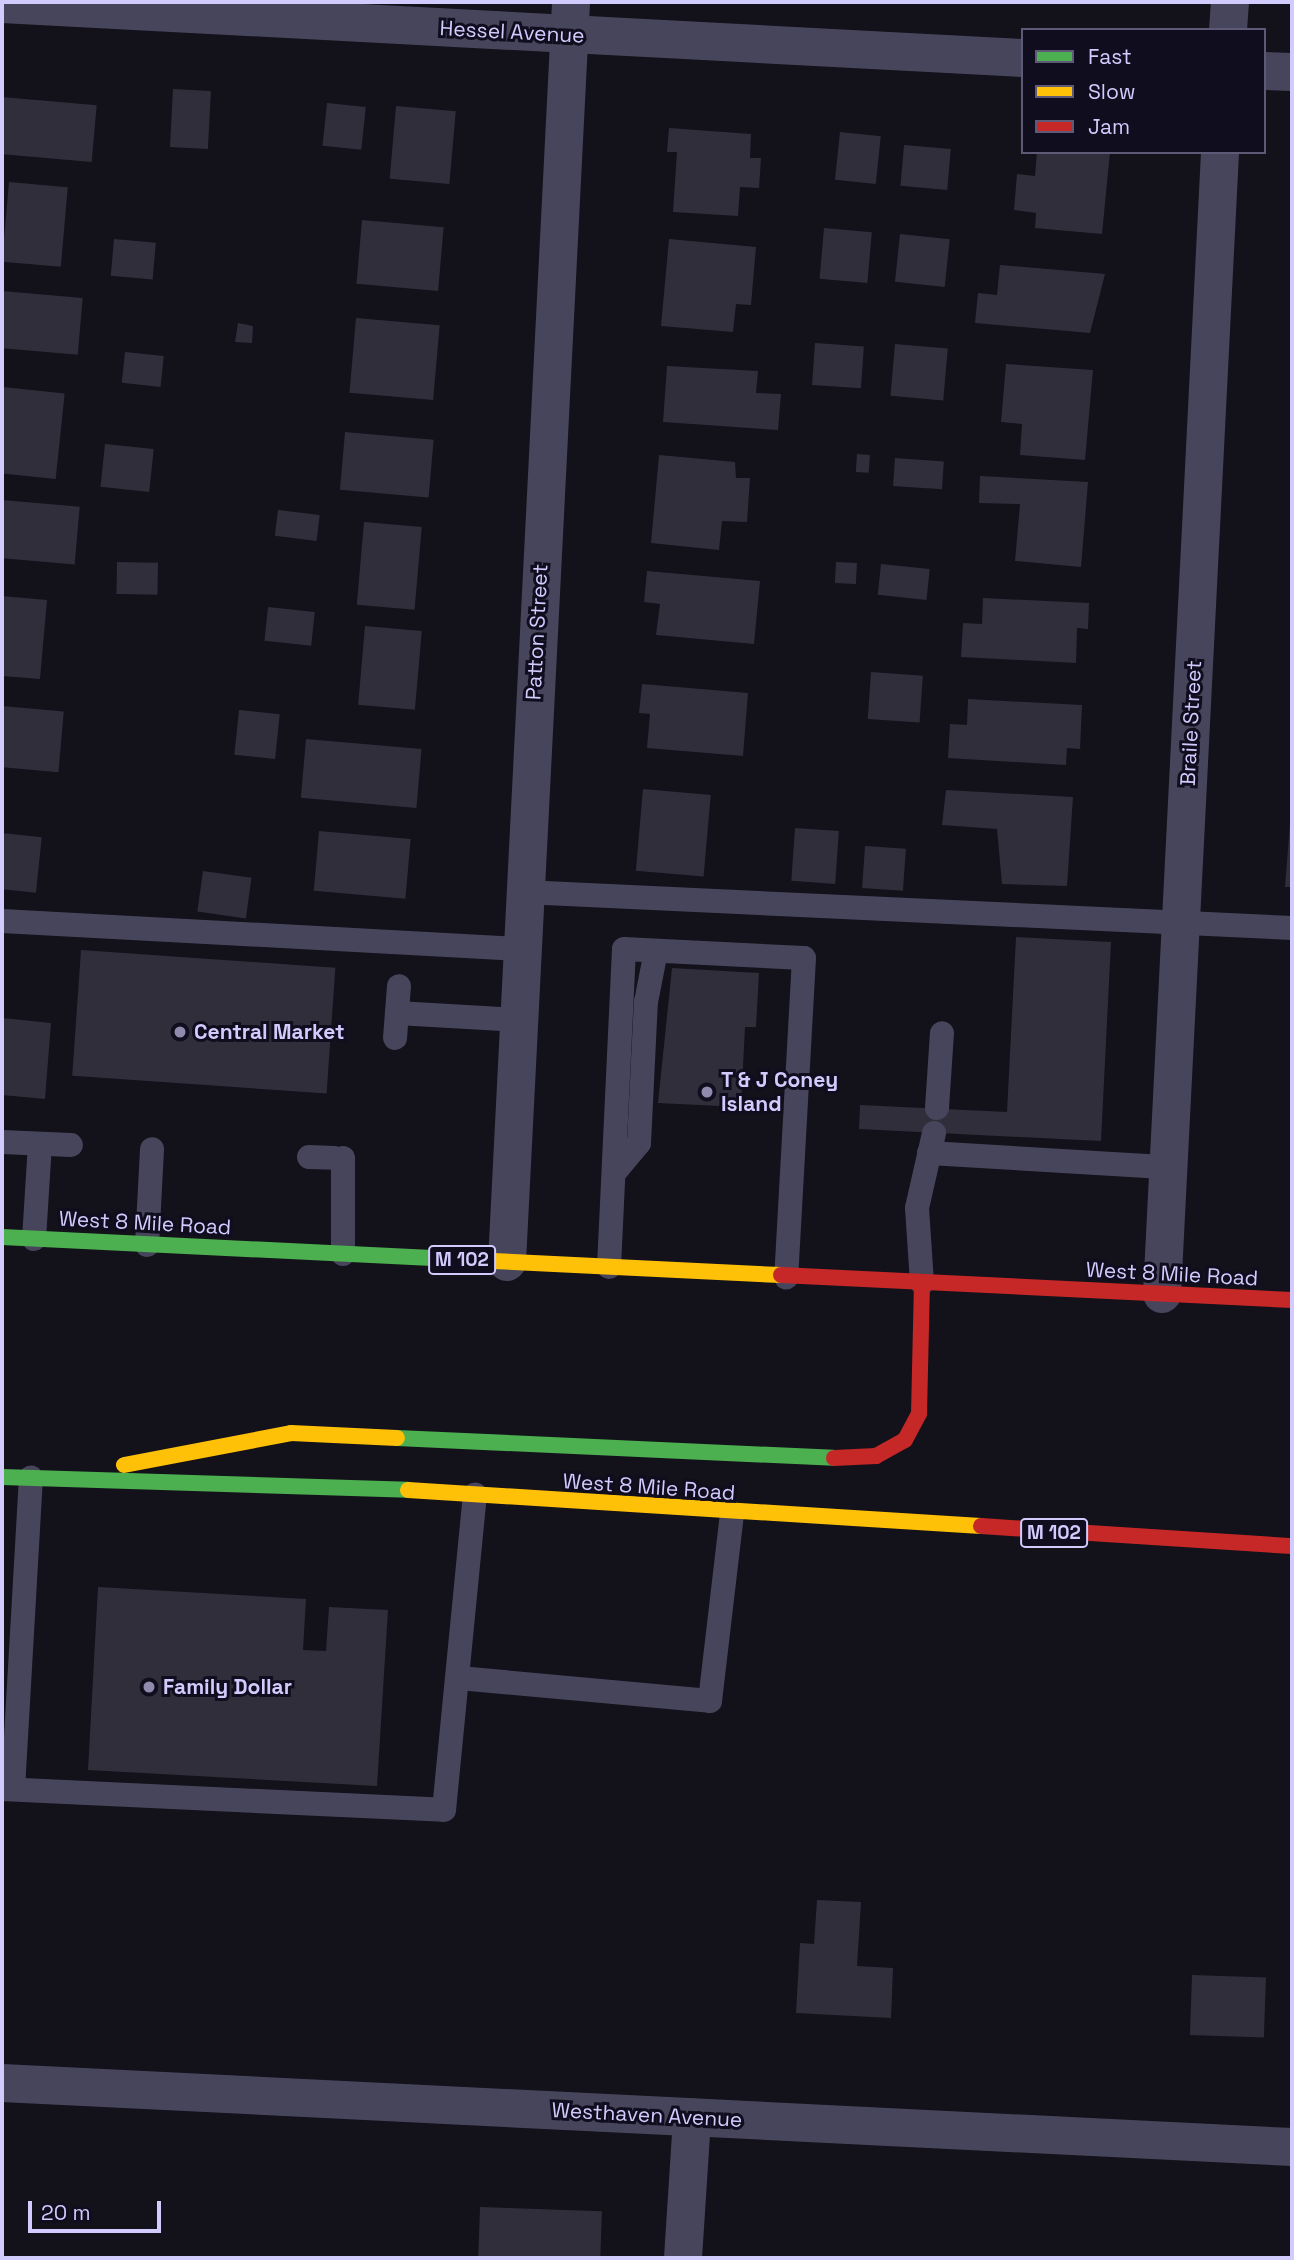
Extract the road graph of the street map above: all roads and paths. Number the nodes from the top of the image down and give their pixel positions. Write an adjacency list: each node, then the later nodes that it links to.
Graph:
1 (1230, 2): 4 (street)
2 (2, 4): 3 (street, Hessel Avenue)
3 (570, 18): 5 (street, Hessel Avenue); 9 (street, Patton Street)
4 (1228, 28)
5 (1021, 58)
6 (1266, 71): 7 (street)
7 (1292, 72)
8 (1220, 154): 11 (street, Braile Street)
9 (524, 892): 11 (lane); 13 (street, Patton Street)
10 (2, 921): 13 (lane)
11 (1181, 923): 12 (lane); 25 (street, Braile Street)
12 (1292, 928)
13 (521, 949): 16 (street, Patton Street)
14 (399, 986): 15 (lane)
15 (397, 1013): 16 (lane); 18 (lane)
16 (518, 1020): 30 (street, Patton Street)
17 (942, 1033): 19 (lane)
18 (395, 1038)
19 (933, 1131): 25 (lane); 33 (lane)
20 (2, 1142): 21 (lane)
21 (40, 1144): 22 (lane); 27 (lane)
22 (71, 1145)
23 (152, 1149): 28 (lane)
24 (309, 1157): 29 (lane)
25 (1168, 1167): 34 (street, Braile Street)
26 (2, 1237): 27 (highway, West 8 Mile Road / M 102)
27 (34, 1239): 28 (highway, West 8 Mile Road / M 102)
28 (147, 1245): 29 (highway, West 8 Mile Road / M 102)
29 (343, 1254): 30 (highway, West 8 Mile Road / M 102)
30 (507, 1262): 31 (highway, West 8 Mile Road / M 102)
31 (609, 1267): 32 (highway, West 8 Mile Road / M 102); 32 (lane)
32 (786, 1277): 33 (highway, West 8 Mile Road / M 102)
33 (922, 1283): 34 (highway, West 8 Mile Road / M 102); 37 (highway)
34 (1162, 1294): 35 (highway, West 8 Mile Road / M 102)
35 (1292, 1300)
36 (2, 1477): 37 (highway, West 8 Mile Road / M 102)
37 (43, 1478): 38 (highway, West 8 Mile Road / M 102); 42 (lane)
38 (475, 1495): 39 (highway, West 8 Mile Road / M 102); 41 (lane)
39 (733, 1514): 40 (highway, West 8 Mile Road / M 102); 41 (lane)
40 (1292, 1546)
41 (459, 1678): 42 (lane)
42 (7, 1789)
43 (2, 2083): 44 (street, Westhaven Avenue)
44 (692, 2117): 45 (street, Westhaven Avenue); 46 (street)
45 (1292, 2147)
46 (683, 2258)

